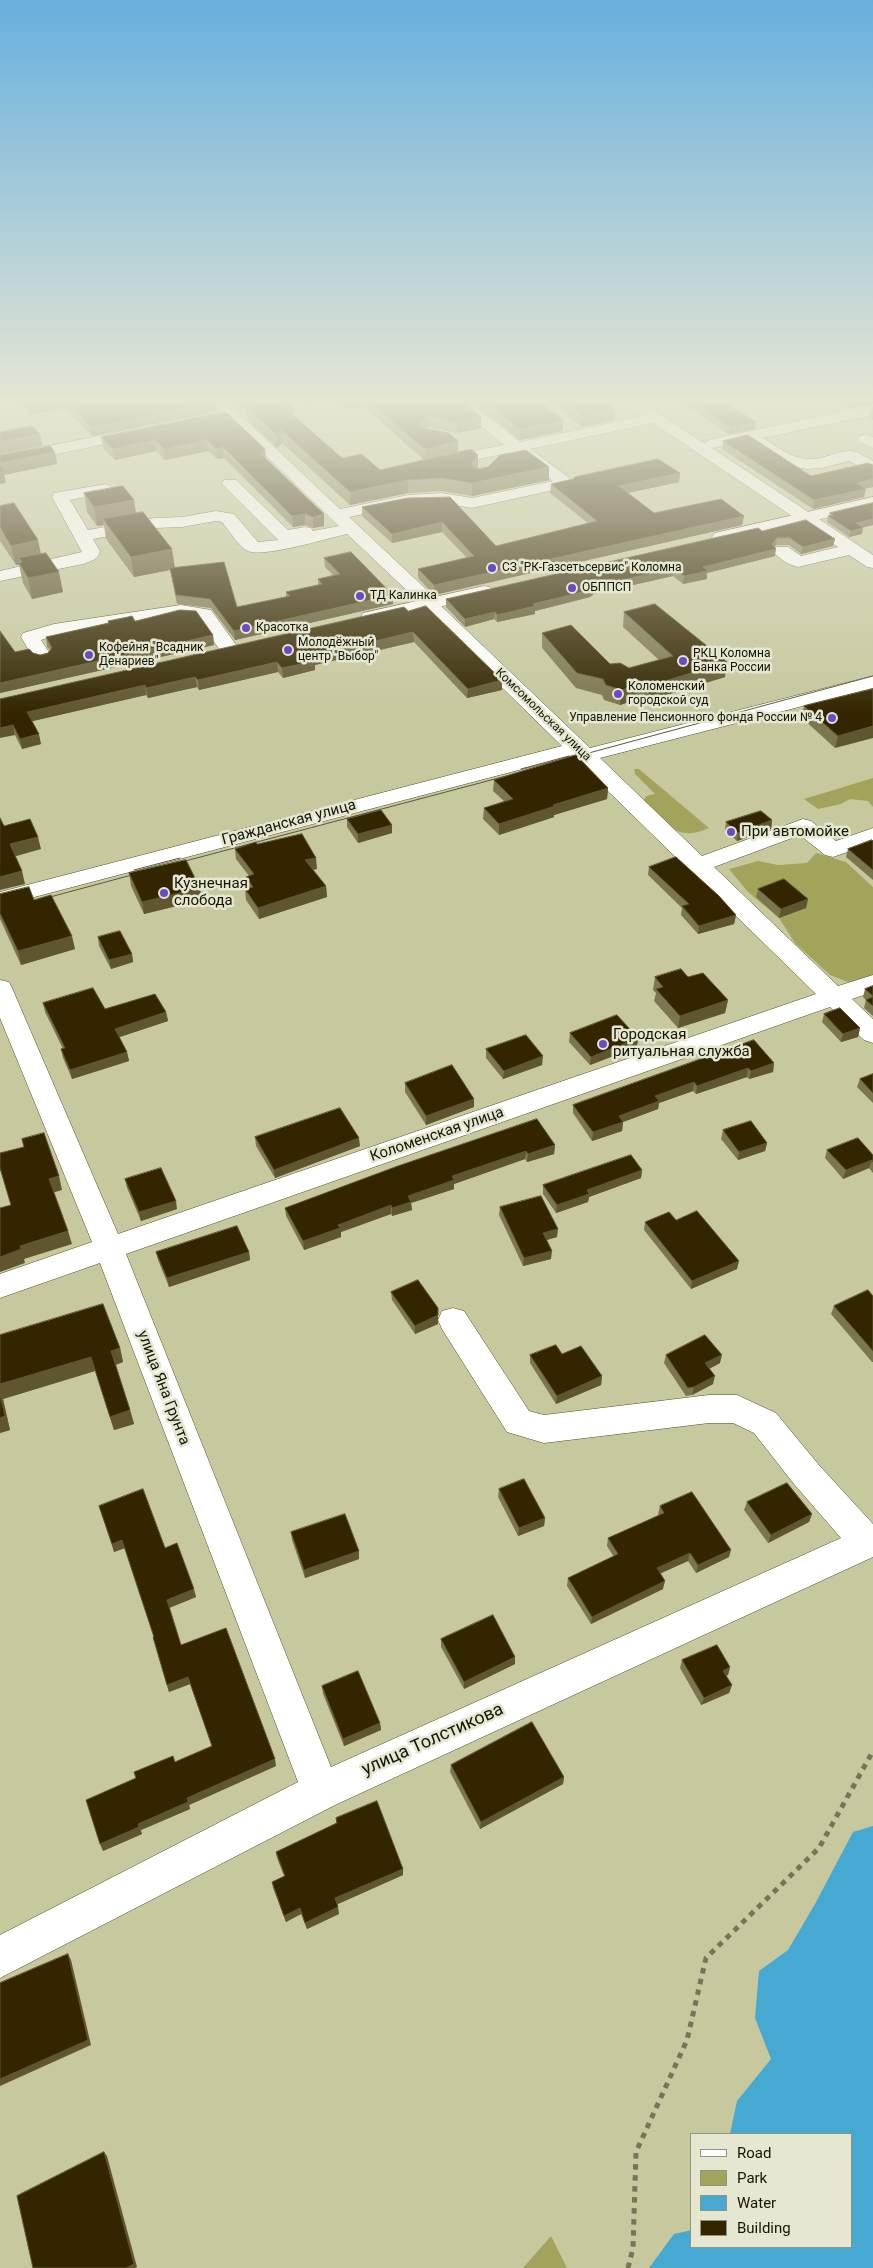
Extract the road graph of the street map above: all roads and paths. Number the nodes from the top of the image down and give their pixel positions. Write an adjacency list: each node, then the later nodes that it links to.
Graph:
1 (63, 503): 9 (street)
2 (250, 503): 8 (street)
3 (324, 503): 8 (street, Комсомольская улица)
4 (400, 503): 8 (street)
5 (783, 503): 7 (street)
6 (869, 503): 7 (street)
7 (806, 518): 10 (street); 11 (street)
8 (344, 522): 9 (street); 16 (street, Комсомольская улица)
9 (83, 536): 14 (street)
10 (699, 542)
11 (852, 549): 12 (street); 13 (street)
12 (782, 551)
13 (873, 563)
14 (0, 576)
15 (506, 586): 16 (street)
16 (428, 604): 17 (street); 24 (street, Комсомольская улица)
17 (353, 620)
18 (248, 644): 19 (street)
19 (229, 649): 20 (street); 21 (street)
20 (210, 653)
21 (42, 657)
22 (873, 682): 24 (street, Гражданская улица)
23 (622, 755): 24 (street)
24 (587, 757): 26 (street, Комсомольская улица); 27 (street, Гражданская улица)
25 (873, 835): 26 (street)
26 (698, 865): 30 (street, Комсомольская улица)
27 (0, 899)
28 (873, 983): 30 (street, Коломенская улица)
29 (0, 988): 32 (street, улица Яна Грунта)
30 (835, 997): 31 (street, Комсомольская улица); 32 (street, Коломенская улица)
31 (873, 1034)
32 (109, 1248): 33 (street, Коломенская улица); 37 (street, улица Яна Грунта)
33 (0, 1286)
34 (453, 1320): 35 (street)
35 (870, 1542): 37 (street, улица Толстикова)
36 (873, 1751): 39 (path)
37 (321, 1791): 38 (street, улица Толстикова)
38 (0, 1957)
39 (628, 2268)

